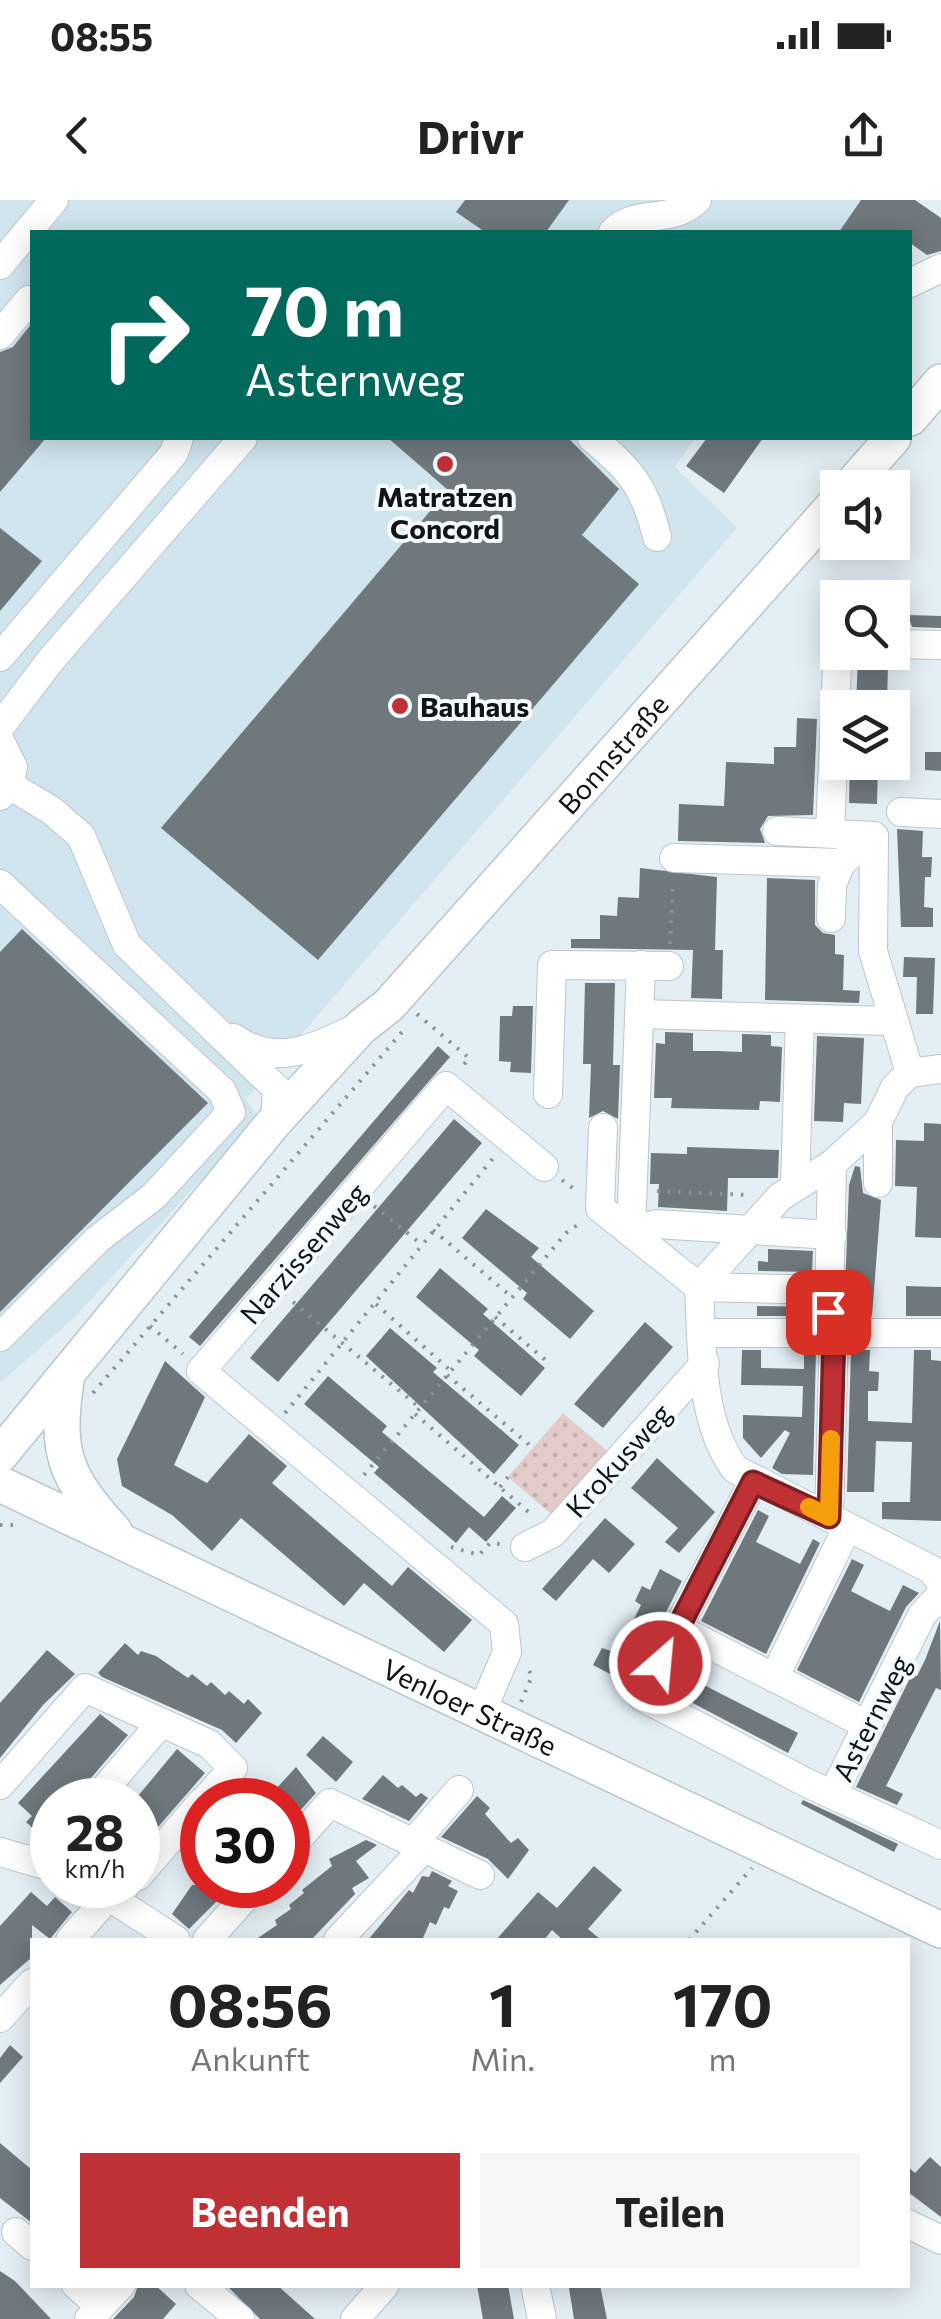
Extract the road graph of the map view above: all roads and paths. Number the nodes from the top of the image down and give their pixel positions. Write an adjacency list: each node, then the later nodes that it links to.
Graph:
1 (54, 200): 5 (street)
2 (697, 200): 3 (street)
3 (652, 209): 4 (street)
4 (616, 230)
5 (0, 265)
6 (941, 268): 8 (street)
7 (0, 276): 9 (street)
8 (912, 281)
9 (30, 301)
10 (30, 303): 11 (street)
11 (0, 335)
12 (941, 382): 13 (main road)
13 (912, 416)
14 (179, 440): 23 (street)
15 (241, 440): 25 (street)
16 (594, 440): 20 (street)
17 (890, 440): 18 (main road)
18 (864, 470)
19 (820, 521): 41 (main road, Bonnstraße)
20 (658, 537)
21 (910, 644): 22 (street)
22 (941, 645)
23 (0, 656)
24 (837, 670): 31 (street)
25 (0, 726)
26 (0, 741): 27 (street)
27 (4, 791): 38 (street)
28 (900, 812): 29 (street)
29 (941, 814)
30 (777, 831): 31 (street)
31 (830, 832): 32 (street)
32 (874, 836): 34 (street); 43 (street)
33 (674, 858): 34 (street); 37 (path)
34 (841, 864): 36 (street)
35 (0, 884): 76 (street)
36 (831, 918)
37 (655, 965): 40 (street); 48 (street)
38 (176, 996): 44 (street); 49 (street)
39 (428, 1001): 47 (path)
40 (640, 1014): 42 (street); 56 (street)
41 (397, 1017): 44 (main road, Bonnstraße); 65 (main road, Bonnstraße); 72 (path)
42 (800, 1019): 43 (street); 58 (street)
43 (892, 1022): 46 (street)
44 (360, 1026): 49 (main road, Bonnstraße)
45 (941, 1069): 46 (street)
46 (910, 1073): 50 (street)
47 (446, 1086): 52 (street); 57 (street, Narzissenweg)
48 (548, 1094)
49 (275, 1121): 65 (main road, Bonnstraße)
50 (878, 1122): 53 (street); 55 (street)
51 (602, 1128): 59 (street)
52 (510, 1138): 54 (street); 60 (path)
53 (832, 1164): 58 (street); 63 (street)
54 (544, 1167): 59 (path)
55 (878, 1183)
56 (633, 1190): 58 (path); 61 (street)
57 (356, 1191): 64 (path); 66 (street, Narzissenweg)
58 (788, 1191): 62 (street)
59 (600, 1208): 61 (street); 69 (path)
60 (433, 1230): 64 (path); 69 (path)
61 (631, 1232): 62 (street); 67 (street)
62 (752, 1232): 63 (street); 67 (street)
63 (832, 1235): 68 (street)
64 (421, 1244): 70 (path)
65 (153, 1273): 82 (main road, Bonnstraße)
66 (274, 1286): 77 (path); 80 (street, Narzissenweg)
67 (699, 1287): 68 (street); 73 (street)
68 (830, 1290): 74 (street)
69 (513, 1298): 71 (path)
70 (374, 1303): 77 (path); 81 (path)
71 (495, 1318): 78 (path); 81 (path)
72 (150, 1326): 80 (path); 82 (path)
73 (701, 1332): 74 (street); 79 (street)
74 (831, 1332): 75 (street); 93 (street)
75 (941, 1333)
76 (0, 1337)
77 (343, 1343): 83 (path); 85 (path)
78 (549, 1364)
79 (705, 1364): 89 (street); 94 (street, Krokusweg)
80 (201, 1371): 85 (street)
81 (449, 1373): 83 (path); 86 (path)
82 (78, 1389): 87 (main road, Bonnstraße); 96 (main road)
83 (420, 1408): 84 (path)
84 (415, 1414): 90 (path); 91 (path)
85 (272, 1430): 91 (street)
86 (533, 1448)
87 (0, 1455)
88 (508, 1477): 90 (path)
89 (753, 1482): 93 (street); 100 (street)
90 (500, 1487): 94 (path)
91 (348, 1494): 101 (street)
92 (17, 1502): 96 (main road, Venloer Straße)
93 (838, 1522): 98 (street); 102 (street)
94 (553, 1533): 97 (street, Krokusweg)
95 (437, 1536): 97 (path)
96 (126, 1543): 103 (main road, Venloer Straße)
97 (525, 1547)
98 (941, 1584)
99 (941, 1594): 105 (street, Asternweg)
100 (678, 1628): 102 (street); 110 (street)
101 (507, 1652): 103 (street); 103 (path)
102 (774, 1678): 105 (street)
103 (496, 1720): 115 (main road, Venloer Straße)
104 (161, 1723): 106 (street); 107 (street); 108 (street)
105 (867, 1725): 110 (street, Asternweg)
106 (114, 1778)
107 (224, 1778)
108 (0, 1784)
109 (460, 1790): 114 (street)
110 (834, 1792): 113 (street)
111 (310, 1825): 114 (street)
112 (180, 1828): 116 (street)
113 (941, 1845)
114 (418, 1846): 119 (street); 127 (street)
115 (767, 1848): 123 (main road, Venloer Straße); 128 (path)
116 (160, 1851)
117 (0, 1852): 118 (street)
118 (30, 1856)
119 (480, 1875)
120 (94, 1908): 124 (street)
121 (135, 1908): 125 (street)
122 (236, 1908): 126 (street)
123 (941, 1930)
124 (72, 1938)
125 (173, 1938)
126 (209, 1938)
127 (340, 1938)
128 (691, 1938)
129 (30, 1985): 130 (street)
130 (0, 2020)
131 (910, 2225): 132 (street)
132 (941, 2240)
133 (80, 2288): 137 (street)
134 (203, 2288): 138 (street)
135 (382, 2288): 139 (street)
136 (536, 2288): 140 (street)
137 (107, 2307)
138 (240, 2319)
139 (354, 2319)
140 (542, 2319)

